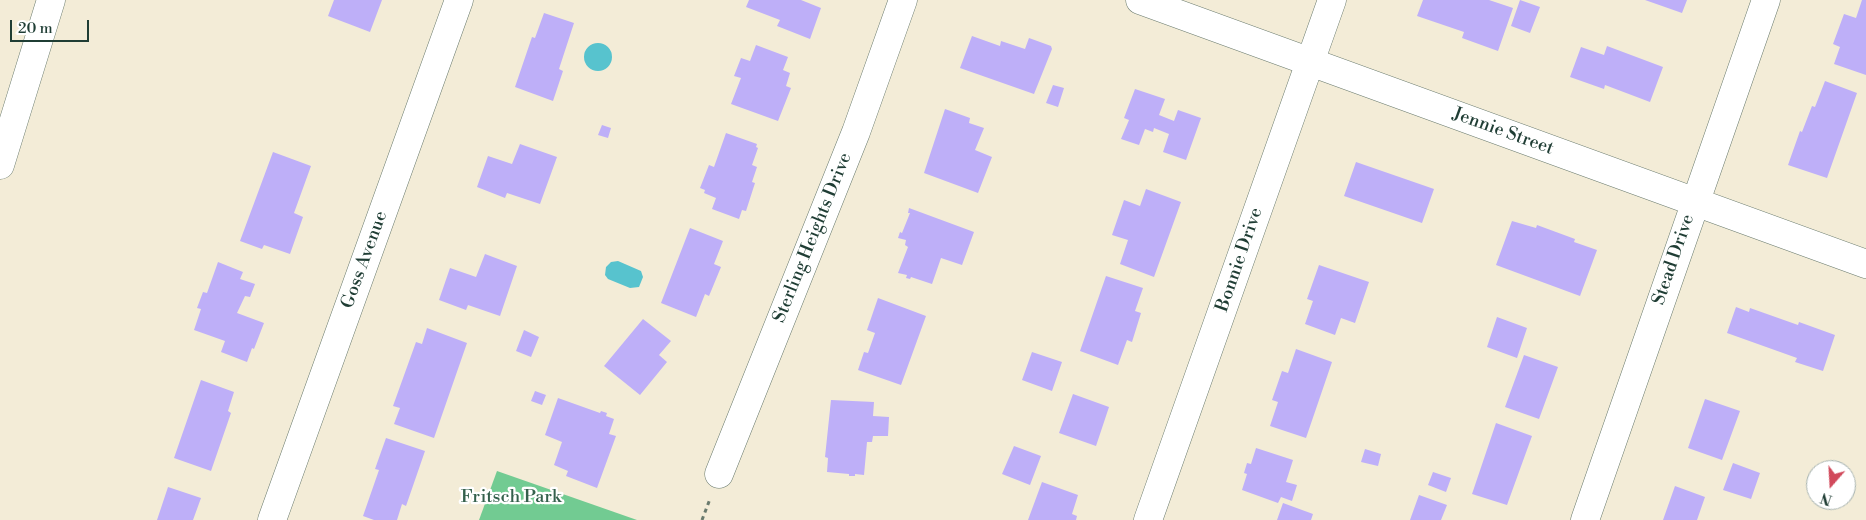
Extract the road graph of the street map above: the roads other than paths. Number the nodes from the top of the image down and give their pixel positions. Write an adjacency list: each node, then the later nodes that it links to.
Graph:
1 (51, 0): 8 (street)
2 (459, 0): 12 (street, Goss Avenue)
3 (903, 0): 11 (street, Sterling Heights Drive)
4 (1140, 0): 7 (street, Jennie Street)
5 (1332, 0): 7 (street, Bonnie Drive)
6 (1766, 0): 9 (street, Stead Drive)
7 (1310, 63): 9 (street, Jennie Street); 13 (street, Bonnie Drive)
8 (0, 164)
9 (1695, 201): 10 (street, Jennie Street); 14 (street, Stead Drive)
10 (1866, 264)
11 (719, 474)
12 (272, 520)
13 (1148, 520)
14 (1585, 520)

